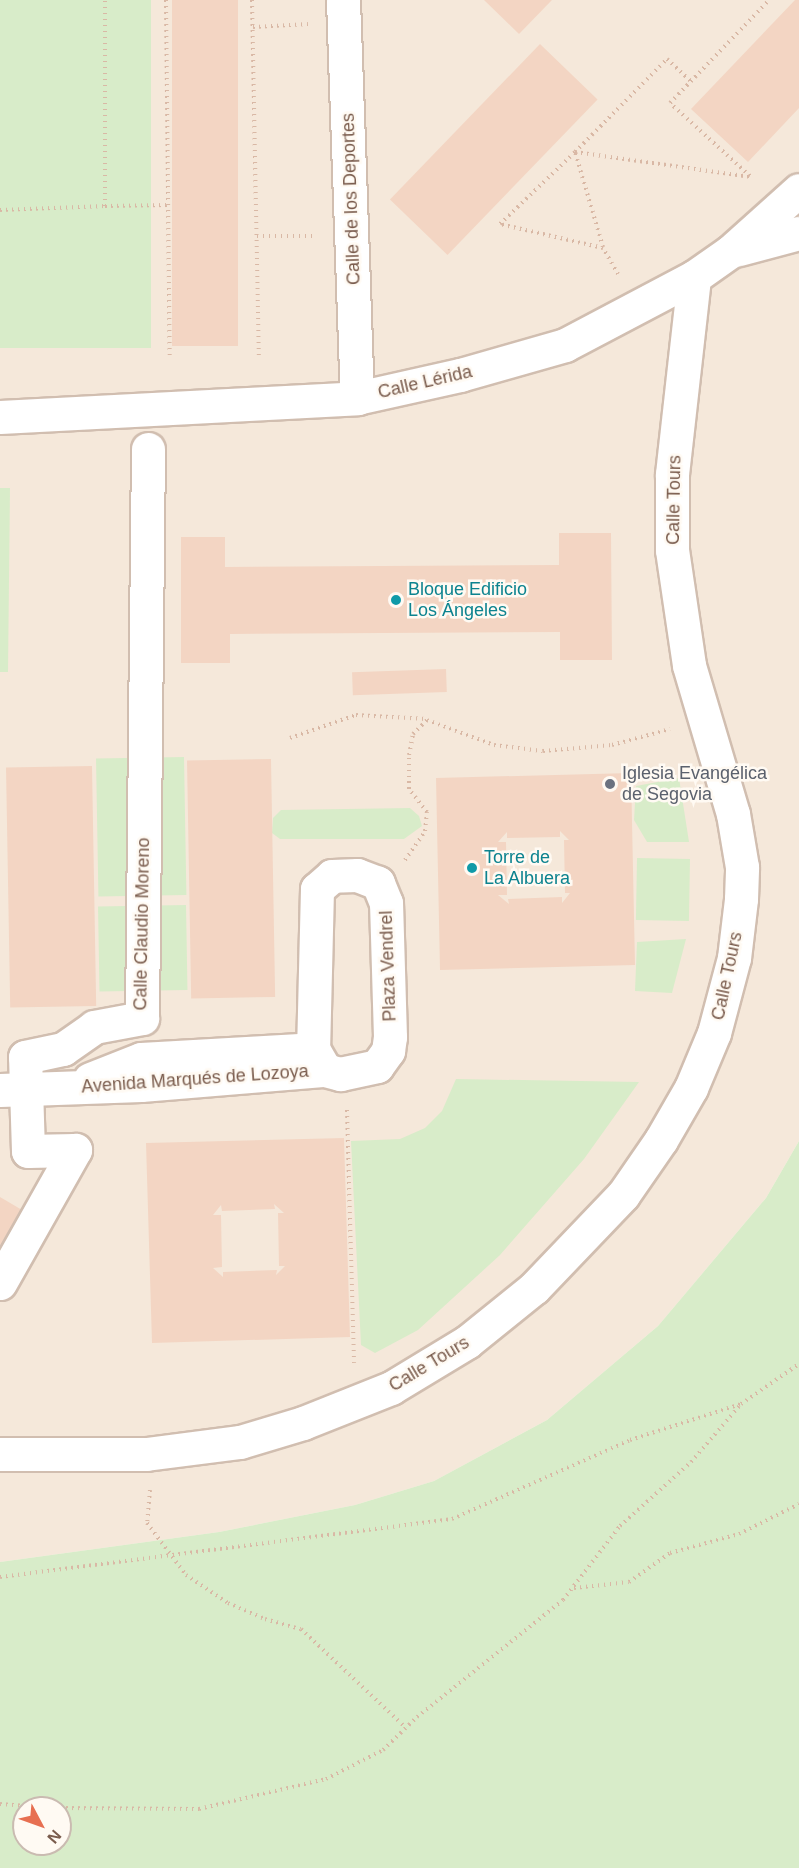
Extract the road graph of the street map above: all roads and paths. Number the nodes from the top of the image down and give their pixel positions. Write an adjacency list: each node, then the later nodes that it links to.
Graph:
1 (105, 0): 11 (path)
2 (166, 0): 10 (path)
3 (252, 0): 6 (path)
4 (769, 0): 7 (path)
5 (344, 11): 6 (path); 14 (street, Calle de los Deportes)
6 (252, 27): 15 (path)
7 (691, 81): 8 (path); 8 (path)
8 (574, 152): 16 (path); 16 (path)
9 (799, 190): 17 (street, Calle Lérida)
10 (168, 205): 11 (path); 21 (path)
11 (105, 206): 12 (path)
12 (0, 210)
13 (799, 232): 17 (street)
14 (353, 235): 15 (path); 22 (street, Calle de los Deportes)
15 (257, 236): 20 (path)
16 (603, 248): 18 (path)
17 (731, 251): 19 (street, Calle Lérida)
18 (618, 274)
19 (694, 277): 22 (street, Calle Lérida); 25 (street, Calle Tours)
20 (260, 355)
21 (170, 356)
22 (357, 398): 23 (street, Calle Lérida)
23 (0, 417)
24 (148, 449): 30 (street, Calle Claudio Moreno)
25 (705, 718): 26 (path); 35 (street, Calle Tours)
26 (427, 720): 27 (path); 28 (path)
27 (290, 738)
28 (384, 891): 29 (street, Plaza Vendrel); 29 (street, Plaza Vendrel)
29 (328, 1064): 30 (street, Avenida Marqués de Lozoya); 33 (path)
30 (14, 1090): 31 (street, Calle Claudio Moreno)
31 (0, 1283)
32 (799, 1364): 34 (path)
33 (354, 1376)
34 (741, 1404): 40 (path); 42 (path)
35 (240, 1442): 36 (street, Calle Tours); 37 (street, Calle Tours)
36 (0, 1455)
37 (151, 1472): 38 (street, Calle Tours); 40 (path)
38 (0, 1473)
39 (799, 1504): 42 (path)
40 (171, 1555): 41 (path); 43 (path)
41 (0, 1577)
42 (573, 1588): 43 (path)
43 (406, 1728): 44 (path)
44 (72, 1808)

